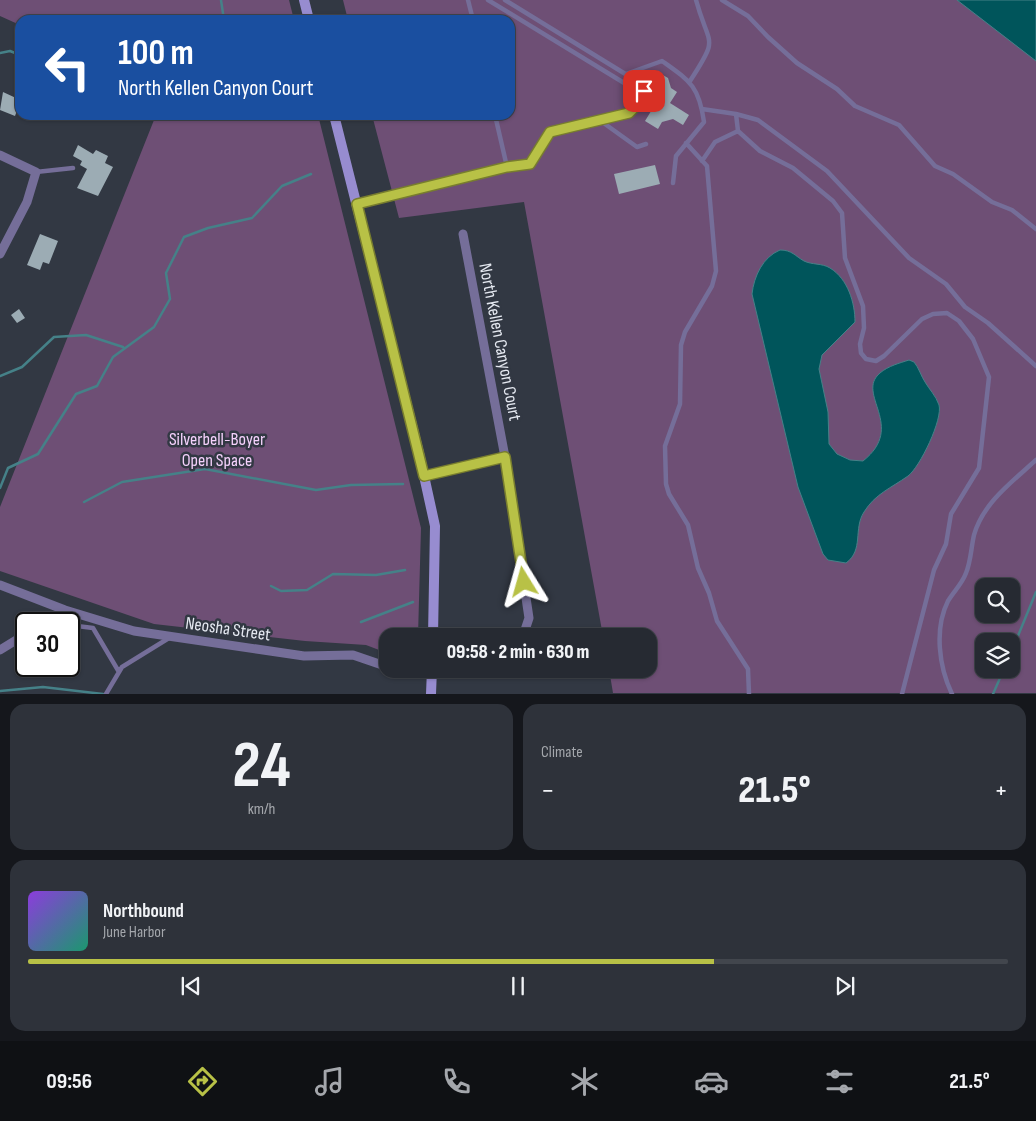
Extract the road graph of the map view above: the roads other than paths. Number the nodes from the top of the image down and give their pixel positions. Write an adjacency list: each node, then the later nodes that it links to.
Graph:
1 (304, 0): 7 (main road)
2 (468, 0): 8 (lane)
3 (488, 0): 9 (lane)
4 (505, 0): 11 (lane)
5 (696, 0): 12 (lane)
6 (722, 0): 29 (lane)
7 (308, 15)
8 (471, 15)
9 (513, 15)
10 (515, 16): 13 (lane)
11 (626, 74): 12 (lane); 13 (lane)
12 (690, 81): 14 (lane)
13 (637, 94): 18 (lane)
14 (702, 109): 15 (lane); 20 (lane)
15 (736, 114): 19 (lane); 32 (lane)
16 (335, 120): 28 (main road)
17 (496, 120): 24 (lane)
18 (598, 120): 21 (lane); 24 (lane)
19 (738, 131): 23 (lane); 51 (lane)
20 (686, 143): 23 (lane); 27 (lane)
21 (646, 144)
22 (0, 155): 26 (street)
23 (702, 161): 50 (lane)
24 (507, 167): 28 (lane)
25 (73, 168): 26 (lane)
26 (36, 172): 31 (street)
27 (674, 183)
28 (357, 204): 35 (main road)
29 (1036, 229)
30 (463, 234): 33 (street, North Kellen Canyon Court)
31 (0, 254)
32 (1036, 366)
33 (505, 457): 35 (street); 41 (street, North Kellen Canyon Court)
34 (1036, 460): 52 (lane)
35 (424, 476): 40 (main road)
36 (0, 585): 37 (street, Neosha Street)
37 (65, 610): 38 (street); 42 (street, Neosha Street)
38 (62, 612)
39 (80, 626): 46 (lane)
40 (433, 628)
41 (526, 628)
42 (171, 637): 45 (street, Neosha Street); 46 (lane)
43 (15, 641): 44 (street)
44 (0, 650)
45 (379, 664)
46 (118, 672): 48 (lane)
47 (432, 678): 49 (main road)
48 (106, 694)
49 (431, 694)
50 (749, 694)
51 (902, 694)
52 (952, 694)

